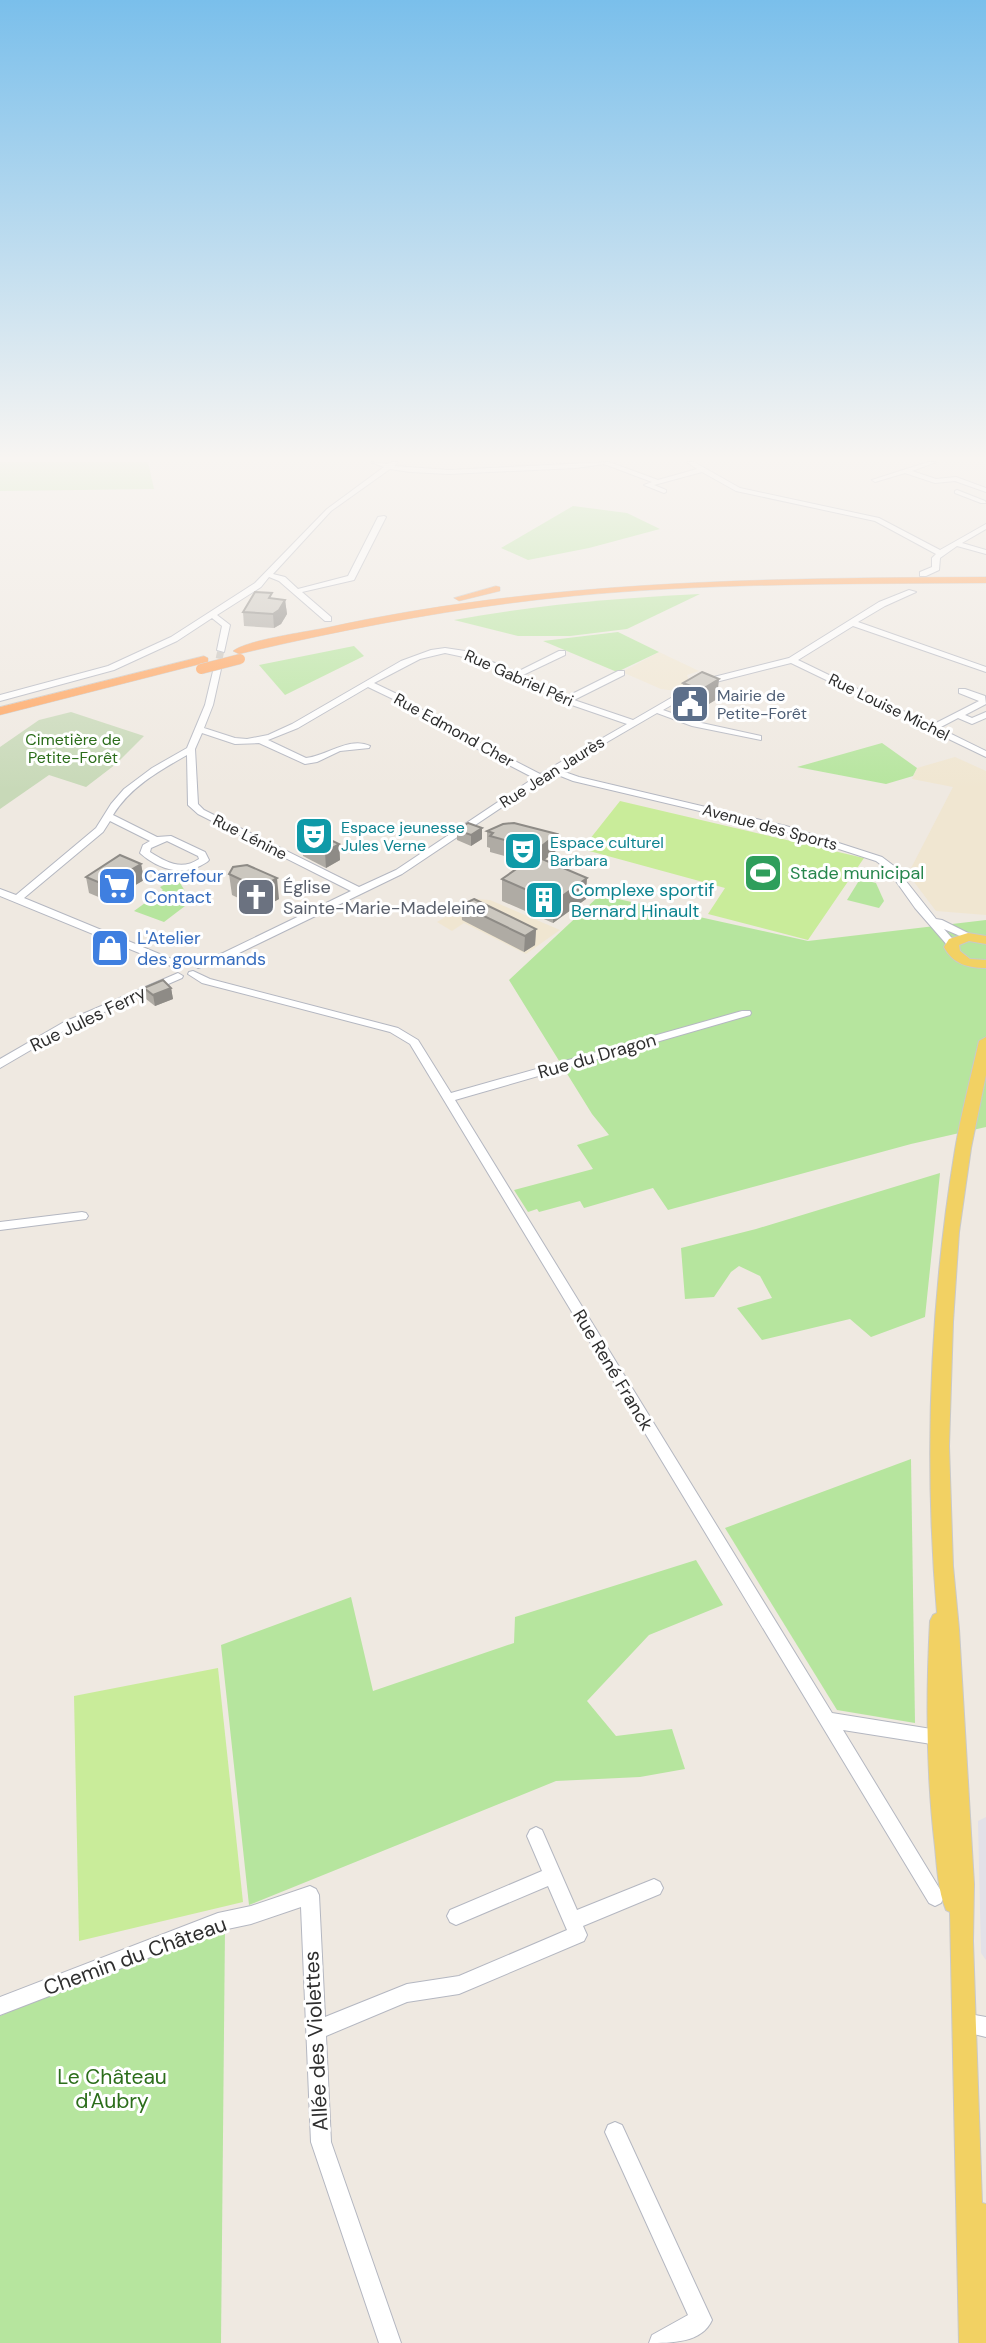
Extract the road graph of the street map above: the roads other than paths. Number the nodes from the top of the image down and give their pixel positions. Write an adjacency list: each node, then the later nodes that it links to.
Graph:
1 (273, 571): 6 (street)
2 (354, 571): 11 (street)
3 (928, 571): 4 (street)
4 (923, 573)
5 (679, 574): 8 (highway)
6 (270, 575): 11 (street); 13 (street)
7 (986, 580): 8 (highway)
8 (866, 581): 16 (highway)
9 (986, 585): 19 (highway)
10 (496, 589): 16 (highway)
11 (297, 591): 14 (street)
12 (912, 592): 15 (street, Rue Jean Jaurès)
13 (213, 615): 17 (street); 28 (street)
14 (328, 619)
15 (853, 624): 20 (street, Rue Jean Jaurès); 23 (street)
16 (343, 628): 19 (highway)
17 (221, 650)
18 (562, 653): 25 (street)
19 (239, 655): 21 (highway, bridge)
20 (792, 660): 31 (street, Rue Jean Jaurès); 37 (street, Rue Louise Michel)
21 (202, 664): 32 (highway); 35 (highway)
22 (217, 669): 38 (street, Rue Lénine)
23 (986, 670)
24 (621, 673): 29 (street)
25 (517, 675): 26 (street, Rue Gabriel Péri); 29 (street, Rue Gabriel Péri)
26 (368, 684): 40 (street, Rue Gabriel Péri); 45 (street, Rue Edmond Cher)
27 (962, 691): 30 (street)
28 (0, 698)
29 (567, 701): 36 (street, Rue Gabriel Péri)
30 (976, 707): 33 (street); 34 (street)
31 (656, 710): 36 (street, Rue Jean Jaurès); 39 (street)
32 (0, 711)
33 (986, 714): 34 (street)
34 (958, 715): 37 (street)
35 (0, 719)
36 (633, 723): 44 (street, Rue Jean Jaurès)
37 (932, 728): 43 (street, Rue Louise Michel)
38 (199, 730): 40 (street); 42 (street, Rue Lénine)
39 (758, 738)
40 (260, 740): 41 (street)
41 (366, 746)
42 (191, 749): 46 (street); 49 (street, Rue Lénine)
43 (986, 754)
44 (552, 770): 45 (street, Rue Jean Jaurès); 51 (street, Avenue des Sports)
45 (540, 778): 49 (street, Rue Jean Jaurès)
46 (109, 817): 47 (street); 50 (street)
47 (158, 841): 47 (street)
48 (0, 891): 50 (street)
49 (359, 891): 55 (street, Rue Jean Jaurès)
50 (17, 899): 55 (street)
51 (926, 914): 52 (street); 53 (street, Avenue des Sports)
52 (980, 938): 53 (main road)
53 (952, 944): 54 (main road)
54 (980, 964): 56 (main road)
55 (186, 970): 59 (street, Rue Jules Ferry); 60 (street, Rue René Franck)
56 (986, 973)
57 (746, 1013): 60 (street, Rue du Dragon)
58 (986, 1041): 64 (main road)
59 (0, 1063)
60 (447, 1098): 63 (street, Rue René Franck)
61 (82, 1216): 62 (street)
62 (0, 1226)
63 (826, 1720): 64 (street); 69 (street, Rue René Franck)
64 (947, 1739): 73 (main road)
65 (536, 1836): 66 (street)
66 (552, 1876): 70 (street); 71 (street)
67 (654, 1888): 71 (street)
68 (310, 1895): 72 (street, Chemin du Château); 74 (street, Allée des Violettes)
69 (935, 1897)
70 (456, 1916)
71 (572, 1921): 74 (street)
72 (0, 2006)
73 (975, 2025): 76 (main road)
74 (315, 2031): 78 (street, Allée des Violettes)
75 (615, 2132): 79 (street)
76 (969, 2139): 77 (main road); 80 (main road)
77 (986, 2306)
78 (390, 2343)
79 (660, 2343)
80 (973, 2343)

